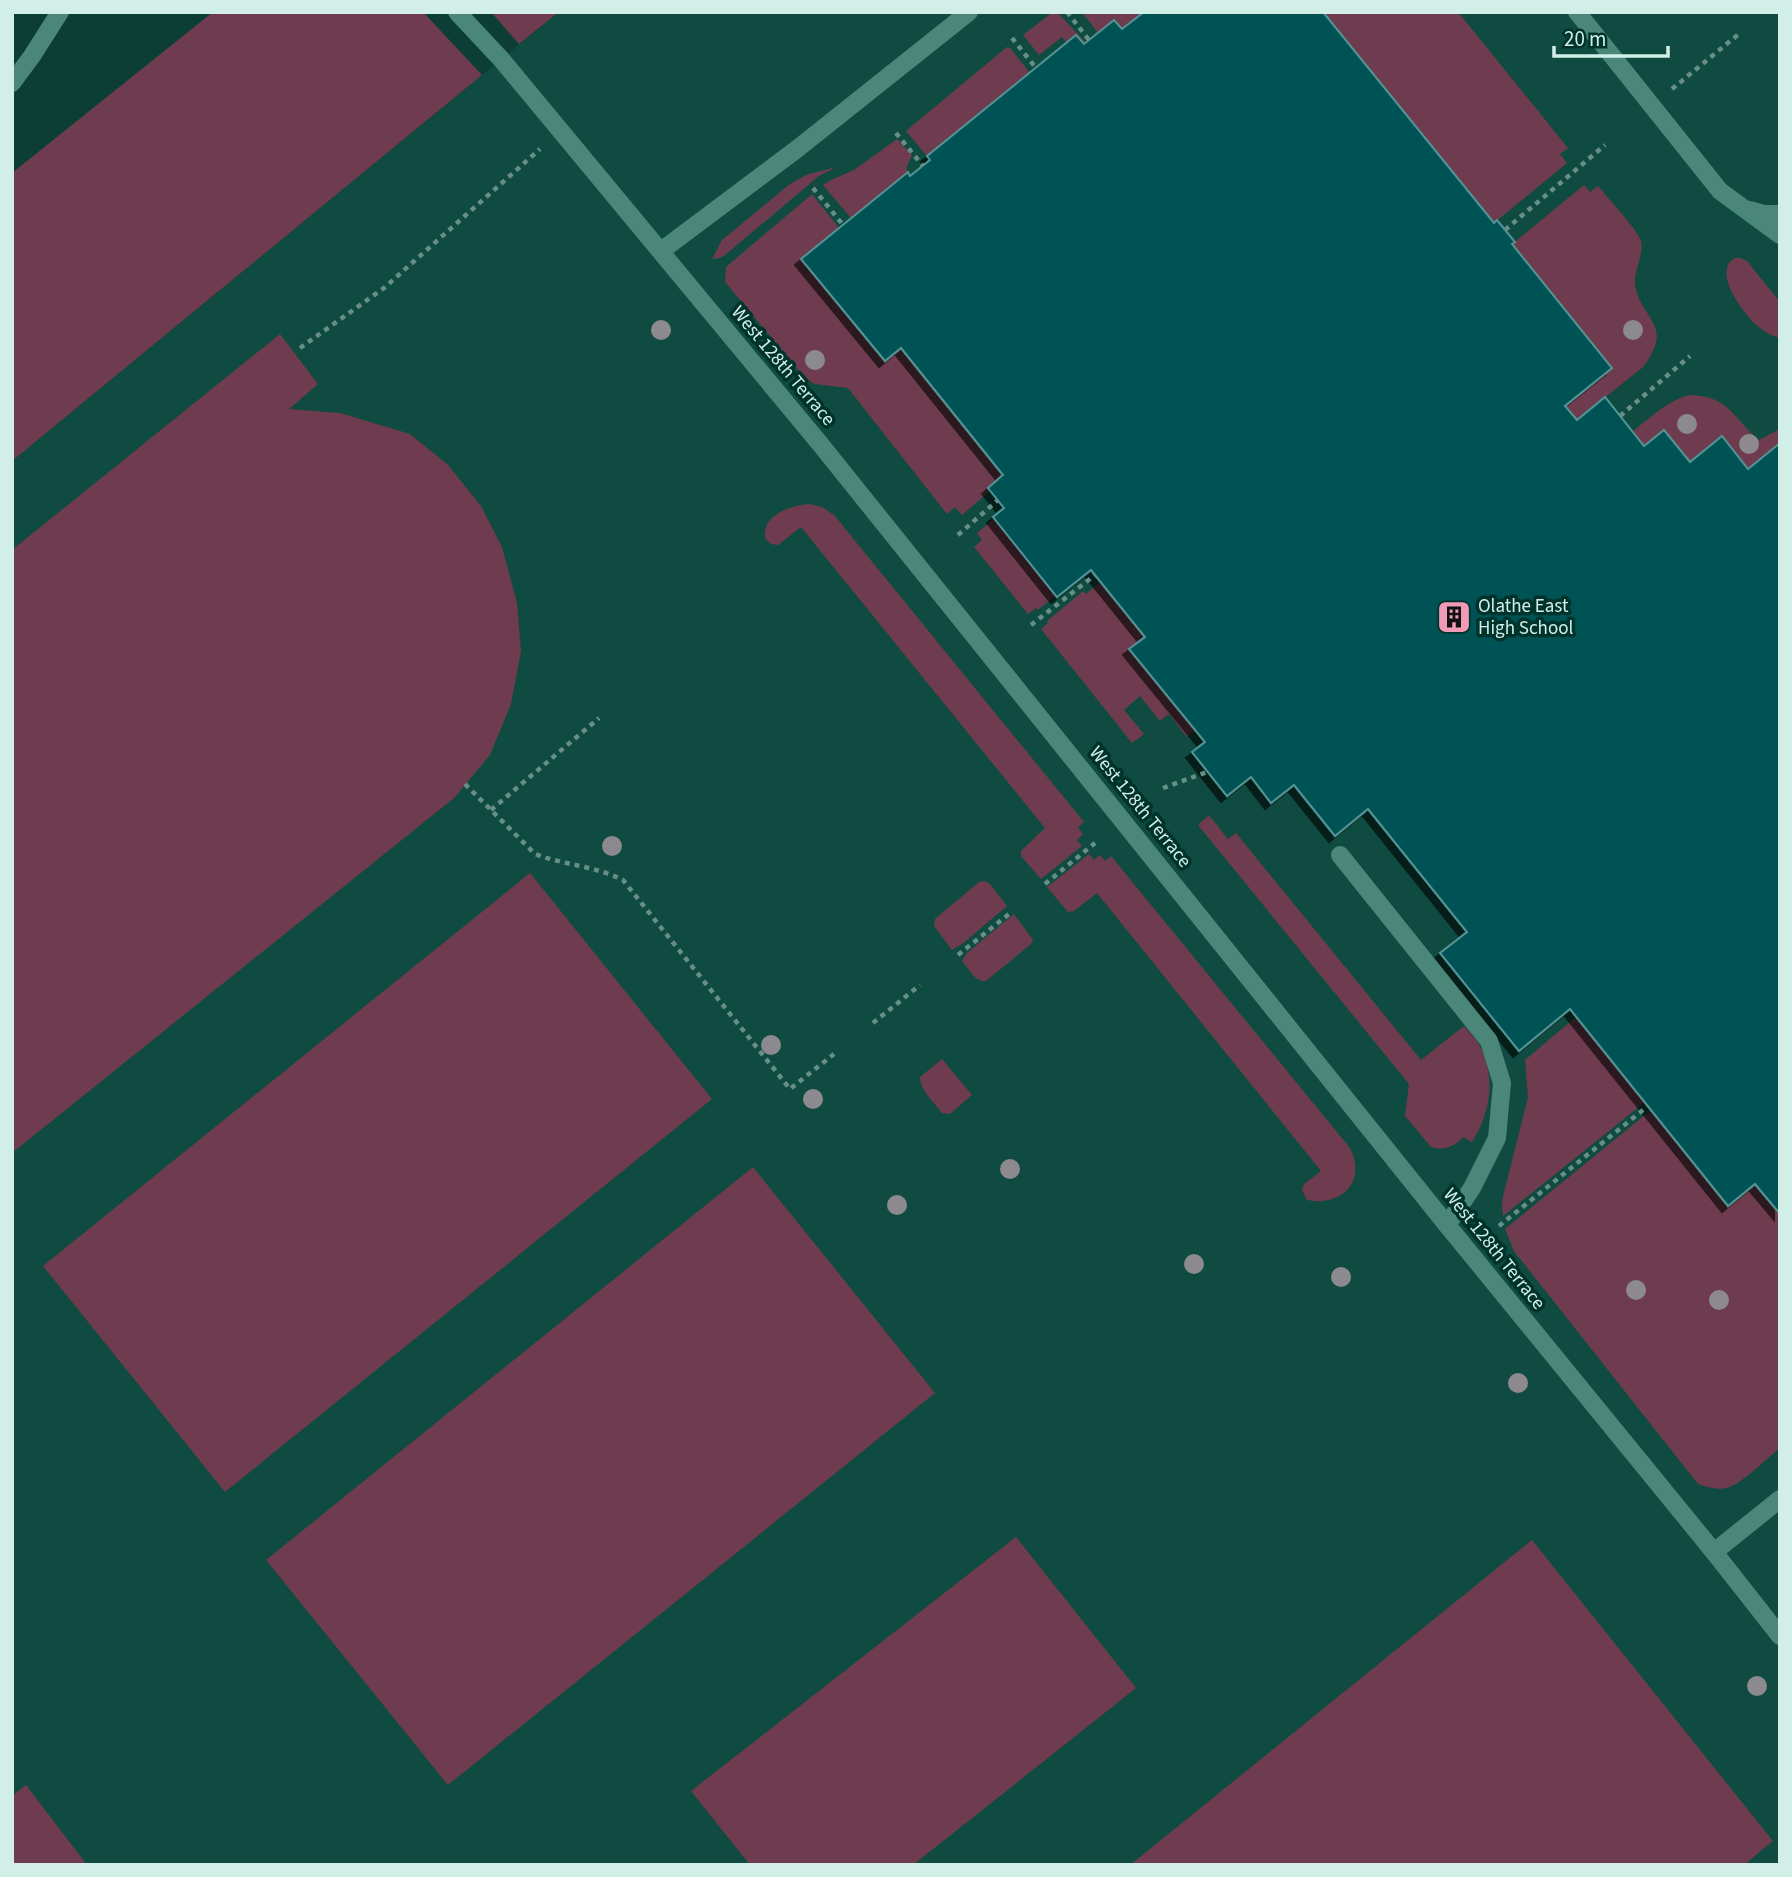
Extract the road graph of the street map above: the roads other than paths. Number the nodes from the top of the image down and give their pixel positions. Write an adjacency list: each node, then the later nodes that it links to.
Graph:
1 (60, 12): 5 (street)
2 (457, 12): 9 (street, West 128th Terrace)
3 (969, 12): 9 (street)
4 (1577, 12): 6 (street)
5 (12, 83)
6 (1743, 209): 7 (street); 8 (street)
7 (1780, 214)
8 (1780, 235)
9 (661, 251): 11 (street, West 128th Terrace)
10 (1340, 855): 11 (street)
11 (1447, 1225): 13 (street, West 128th Terrace)
12 (1780, 1499): 13 (street)
13 (1714, 1552): 14 (street, West 128th Terrace)
14 (1780, 1636)

